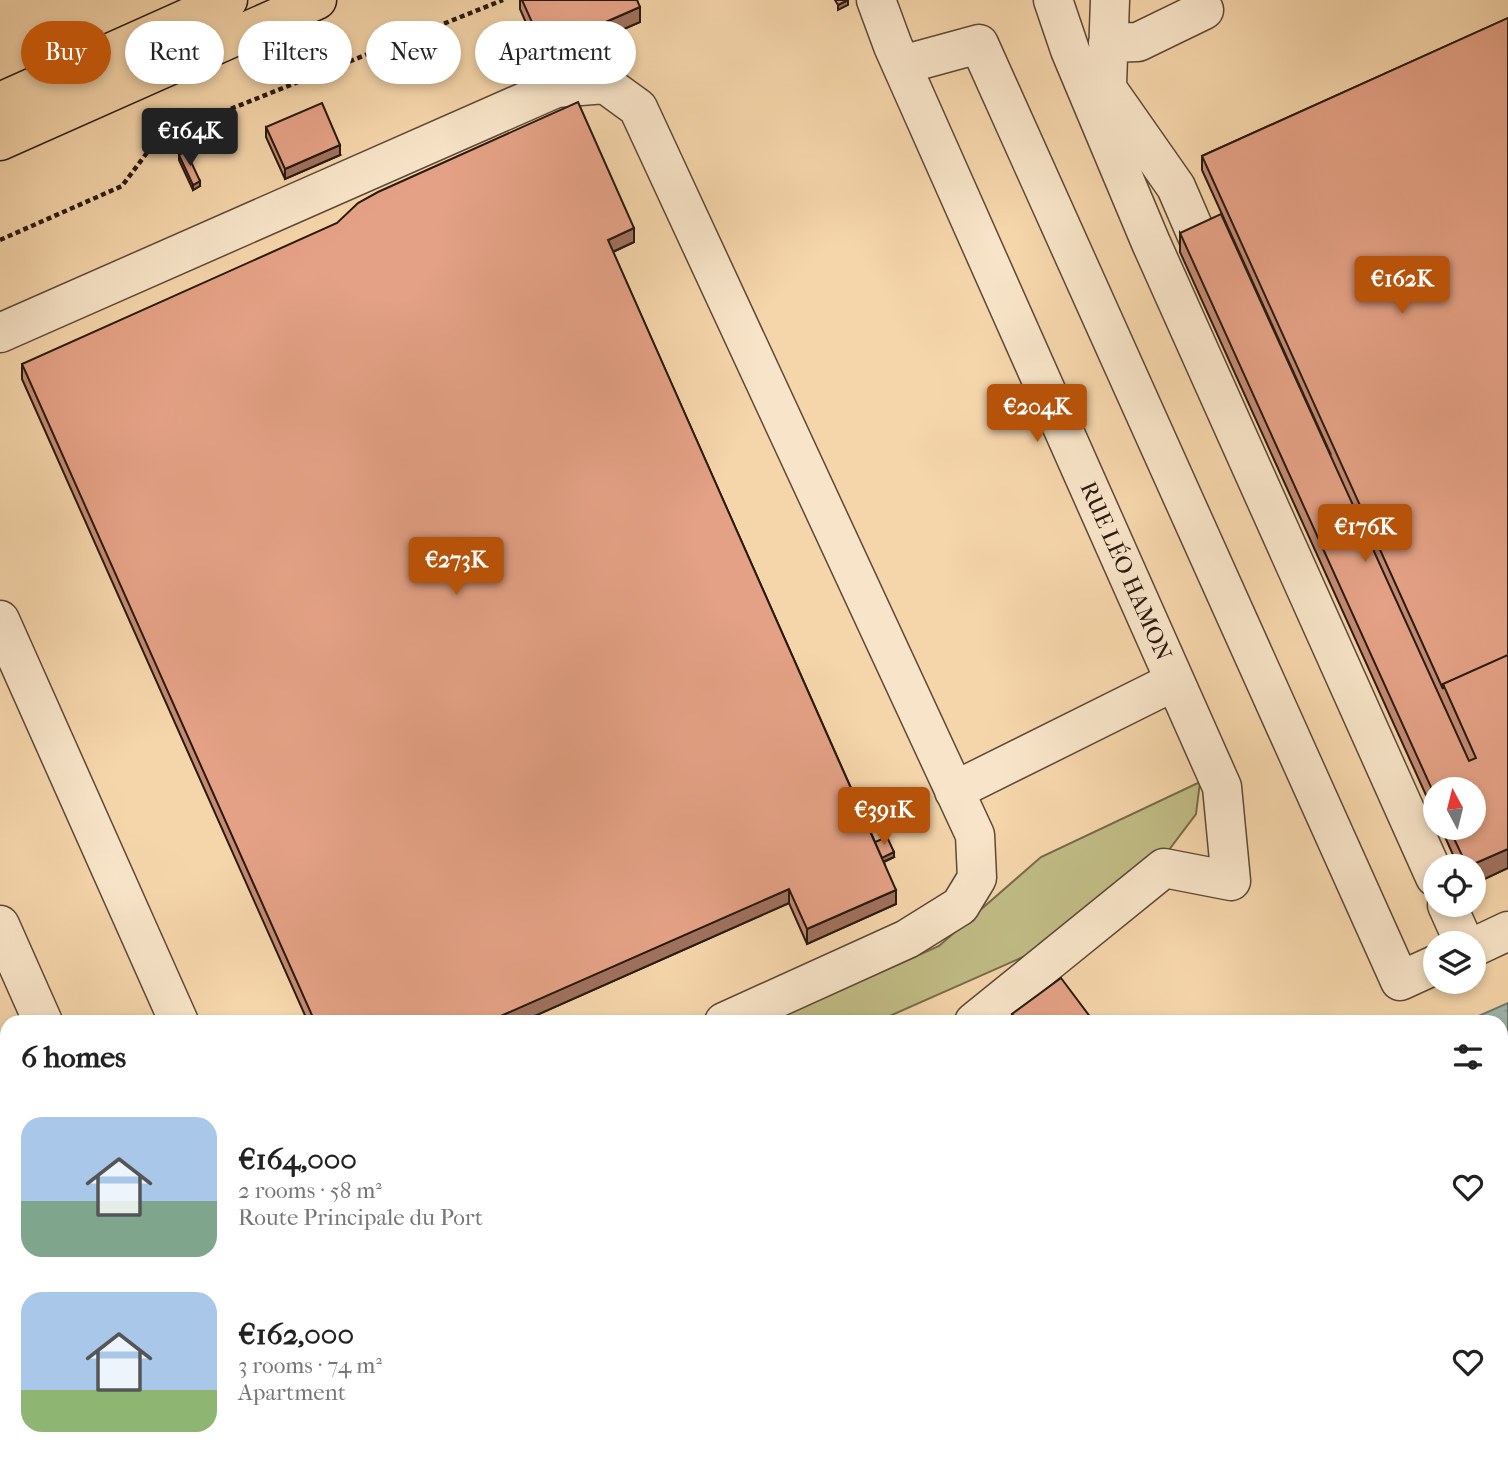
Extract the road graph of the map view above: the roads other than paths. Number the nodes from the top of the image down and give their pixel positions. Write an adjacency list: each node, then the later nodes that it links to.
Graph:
1 (228, 0): 10 (main road)
2 (317, 0): 12 (main road)
3 (876, 0): 8 (street, RUE LÉO HAMON)
4 (1053, 0): 11 (street)
5 (1110, 0): 7 (street)
6 (1209, 3): 7 (street)
7 (1108, 43): 9 (street)
8 (902, 65): 16 (street, RUE LÉO HAMON); 22 (street)
9 (1106, 87): 11 (street); 13 (street)
10 (0, 102)
11 (1106, 136): 18 (street)
12 (0, 141)
13 (1227, 303)
14 (0, 333): 17 (street)
15 (0, 620): 24 (street)
16 (1175, 681): 17 (street); 26 (street, RUE LÉO HAMON)
17 (954, 791): 25 (street)
18 (1425, 854)
19 (0, 925): 23 (street)
20 (1508, 931): 21 (street)
21 (1486, 941)
22 (1423, 971)
23 (40, 1015)
24 (176, 1015)
25 (740, 1015)
26 (983, 1015)

